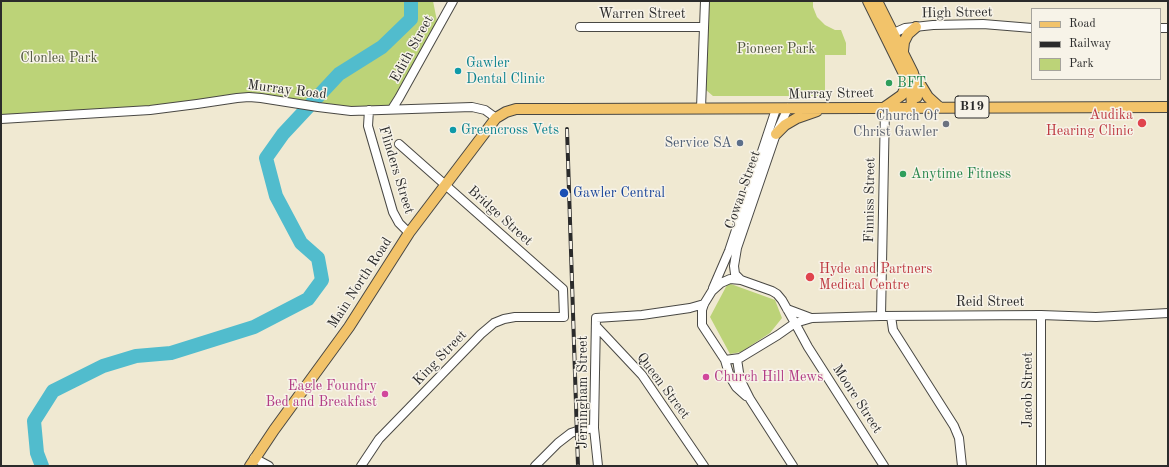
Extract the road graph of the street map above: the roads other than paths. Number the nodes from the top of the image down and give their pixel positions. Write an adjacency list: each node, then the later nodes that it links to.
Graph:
1 (453, 1): 22 (street, Edith Street)
2 (705, 1): 6 (street)
3 (868, 1): 9 (main road, B19)
4 (877, 1): 9 (main road, B19)
5 (580, 27): 6 (street, Warren Street)
6 (704, 27): 17 (street)
7 (916, 27): 8 (street, High Street); 9 (street, High Street); 10 (main road)
8 (1031, 28)
9 (889, 34): 10 (main road, B19); 12 (main road, B19)
10 (903, 51): 11 (main road, B19)
11 (914, 73): 14 (main road, B19); 15 (main road, B19)
12 (908, 82): 13 (main road); 14 (main road, B19)
13 (885, 107): 14 (main road, Murray Street); 21 (main road, Murray Street); 37 (street, Finniss Street)
14 (915, 107): 15 (main road, Murray Street / B19)
15 (939, 107): 16 (main road, Murray Street / B19)
16 (1168, 107)
17 (701, 108): 18 (main road, Murray Street); 24 (main road, Murray Street)
18 (757, 108): 19 (main road, Murray Street); 26 (street)
19 (776, 108): 20 (main road, Murray Street); 26 (street, Cowan Street)
20 (788, 108): 21 (main road, Murray Street); 27 (street, Cowan Street)
21 (825, 108): 27 (main road)
22 (392, 109): 23 (street, Murray Road); 24 (street, Murray Road)
23 (368, 110): 25 (street, Murray Road); 30 (street, Flinders Street)
24 (496, 118): 29 (main road, Main North Road)
25 (1, 119)
26 (771, 124): 32 (street, Cowan Street)
27 (776, 134): 31 (street, Cowan Street)
28 (399, 144): 29 (street, Bridge Street)
29 (445, 185): 30 (main road, Main North Road); 39 (street, Bridge Street)
30 (409, 233): 49 (main road, Main North Road)
31 (741, 280): 32 (street); 34 (street)
32 (712, 291): 33 (street)
33 (704, 304): 41 (street); 46 (street)
34 (787, 309): 40 (street, Reid Street); 42 (street)
35 (1168, 313): 36 (street, Reid Street)
36 (1041, 315): 38 (street, Reid Street); 58 (street, Jacob Street)
37 (882, 316): 38 (street, Reid Street); 40 (street, Reid Street)
38 (891, 316): 57 (street)
39 (564, 317): 51 (street, King Street)
40 (812, 318): 42 (street, Reid Street)
41 (596, 322): 48 (street, Jerningham Street); 54 (street, Queen Street)
42 (795, 323): 43 (street); 44 (street, Moore Street)
43 (778, 335): 44 (street, Moore Street); 45 (street)
44 (808, 347): 56 (street, Moore Street)
45 (737, 359): 46 (street); 47 (street)
46 (725, 360): 47 (street)
47 (750, 399): 55 (street)
48 (594, 428): 52 (street); 53 (street, Jerningham Street)
49 (252, 462): 50 (street)
50 (269, 466)
51 (361, 466)
52 (535, 466)
53 (598, 466)
54 (704, 466)
55 (793, 466)
56 (884, 466)
57 (962, 466)
58 (1041, 466)

